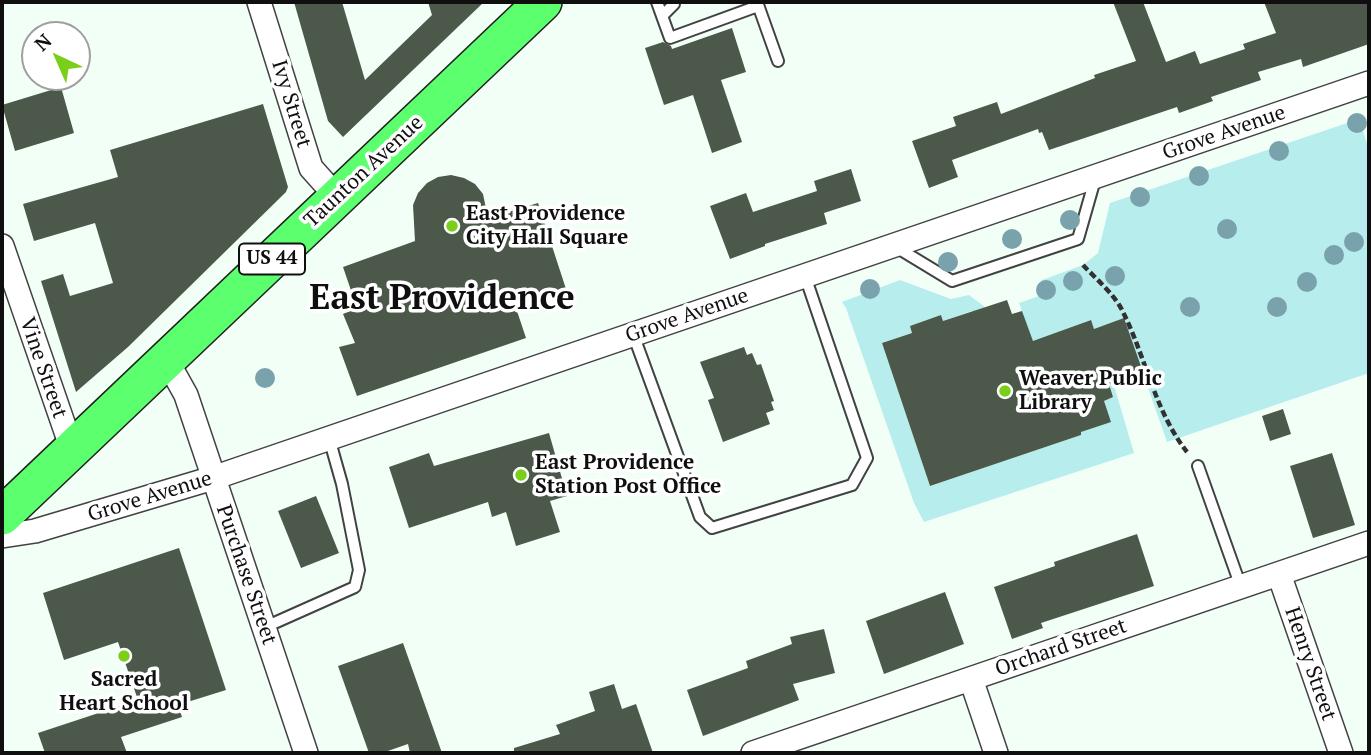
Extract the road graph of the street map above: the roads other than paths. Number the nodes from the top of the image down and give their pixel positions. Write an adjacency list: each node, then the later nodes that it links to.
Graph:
1 (259, 2): 10 (street, Ivy Street)
2 (543, 2): 10 (highway, Taunton Avenue / US 44)
3 (657, 2): 6 (lane)
4 (674, 4): 6 (lane)
5 (757, 4): 6 (lane); 7 (lane)
6 (662, 16)
7 (778, 61)
8 (1369, 83): 9 (street, Grove Avenue)
9 (1096, 176): 12 (street, Grove Avenue); 12 (lane)
10 (337, 197): 15 (highway, Taunton Avenue / US 44)
11 (2, 246): 17 (street, Vine Street)
12 (894, 246): 13 (street, Grove Avenue)
13 (805, 276): 14 (street, Grove Avenue); 14 (lane)
14 (633, 334): 16 (street, Grove Avenue)
15 (166, 359): 17 (highway, Taunton Avenue / US 44); 19 (street, Purchase Street)
16 (330, 438): 19 (street, Grove Avenue); 25 (lane)
17 (72, 449): 20 (highway, Taunton Avenue / US 44)
18 (1198, 466): 24 (lane)
19 (213, 478): 21 (street, Grove Avenue); 25 (street, Purchase Street)
20 (2, 516)
21 (2, 536)
22 (1369, 543): 23 (street, Orchard Street)
23 (1279, 574): 24 (street, Orchard Street); 30 (street, Henry Street)
24 (1241, 587): 26 (street, Orchard Street)
25 (263, 628): 27 (street, Purchase Street)
26 (971, 679): 28 (street, Orchard Street); 29 (street)
27 (306, 753)
28 (753, 753)
29 (996, 753)
30 (1341, 753)

